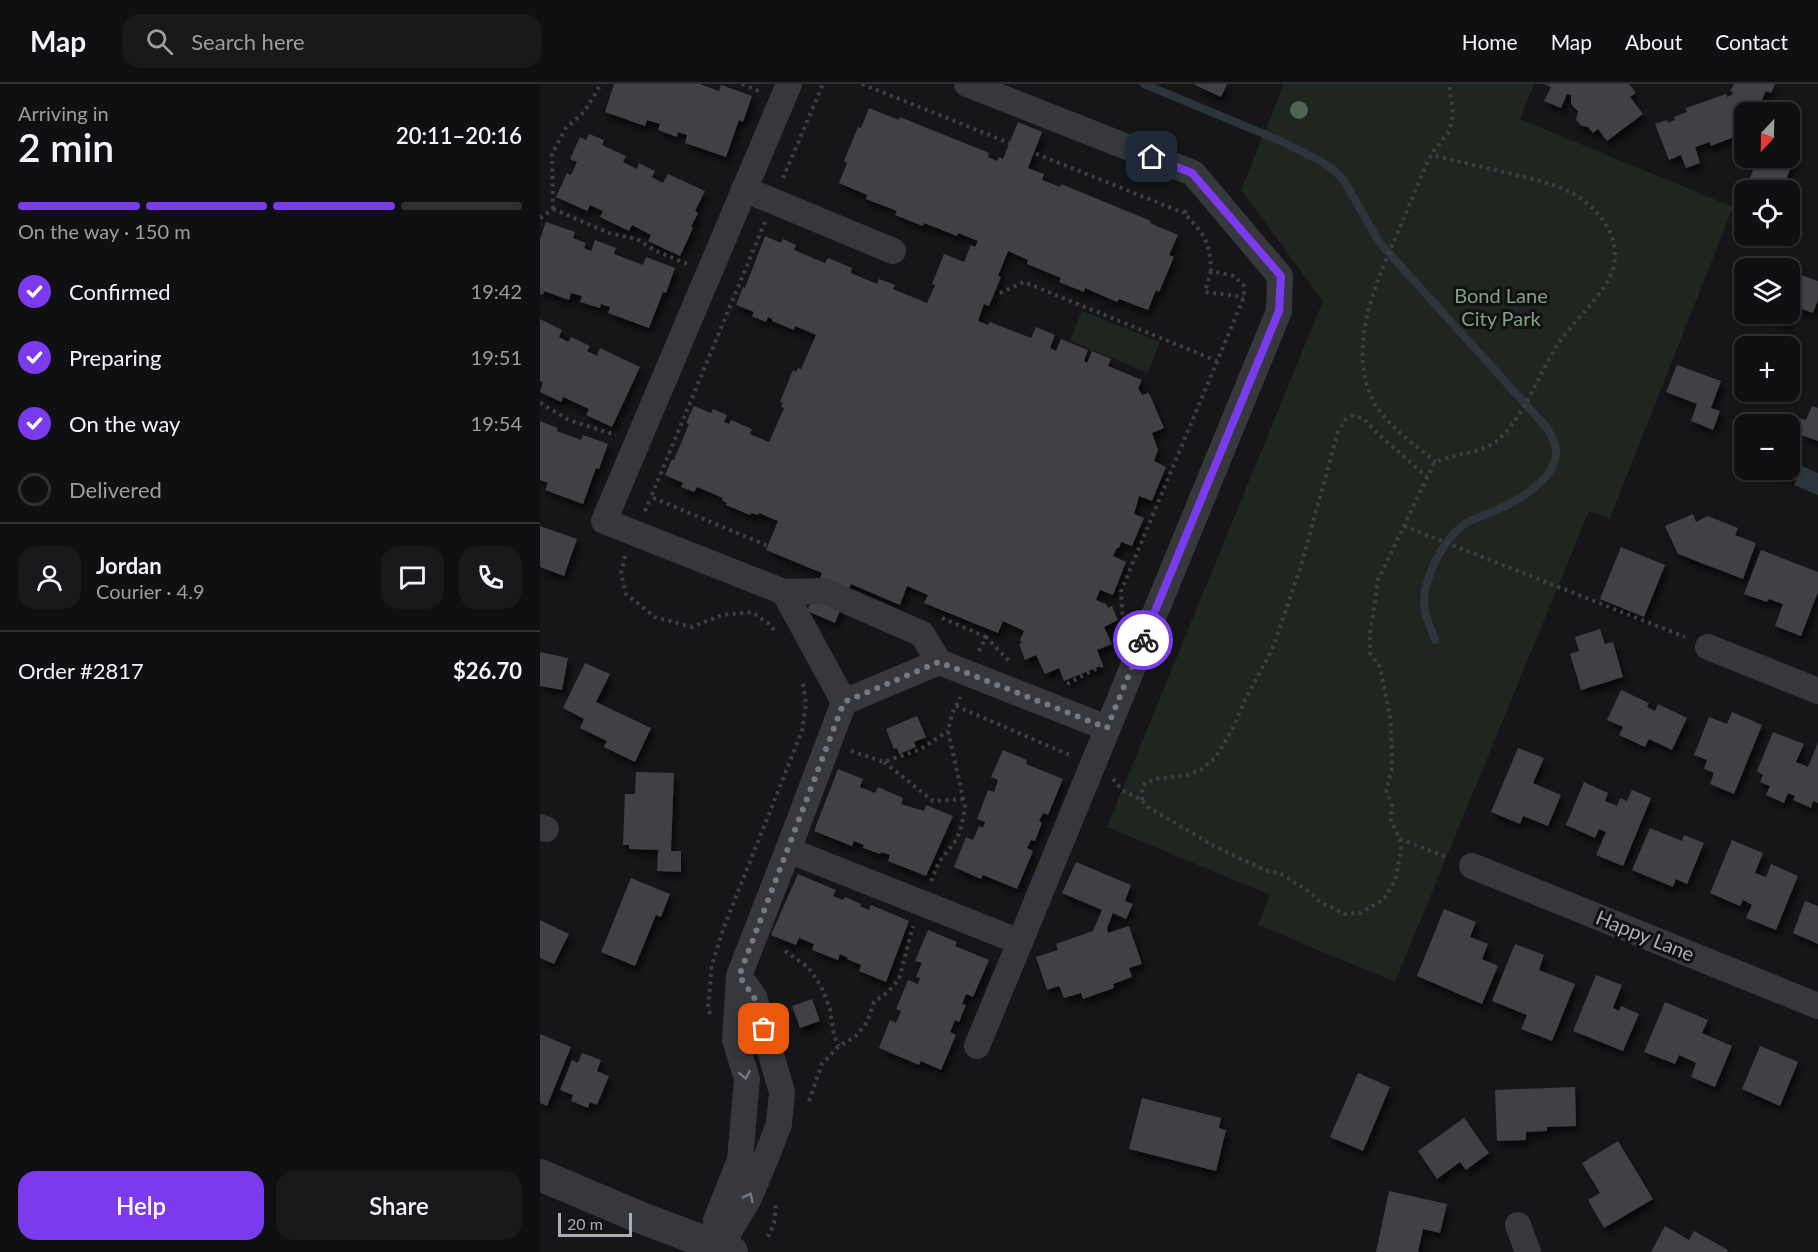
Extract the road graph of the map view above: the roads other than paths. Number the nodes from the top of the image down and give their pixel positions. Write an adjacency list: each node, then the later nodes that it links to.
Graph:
1 (789, 84): 3 (street)
2 (967, 84): 10 (street)
3 (744, 189): 4 (street); 5 (street)
4 (893, 251)
5 (784, 592): 7 (street); 9 (street)
6 (1708, 647): 8 (street)
7 (939, 662): 9 (street); 10 (street)
8 (1818, 691)
9 (844, 702): 11 (street)
10 (1107, 728): 13 (street)
11 (788, 850): 13 (street); 14 (street)
12 (1472, 866): 15 (street, Happy Lane)
13 (1020, 942): 16 (street)
14 (739, 976): 19 (street, one-way to 19); 19 (street, one-way to 14)
15 (1818, 1006)
16 (977, 1046)
17 (540, 1175): 19 (street)
18 (1518, 1224): 20 (street)
19 (723, 1250)
20 (1528, 1252)

